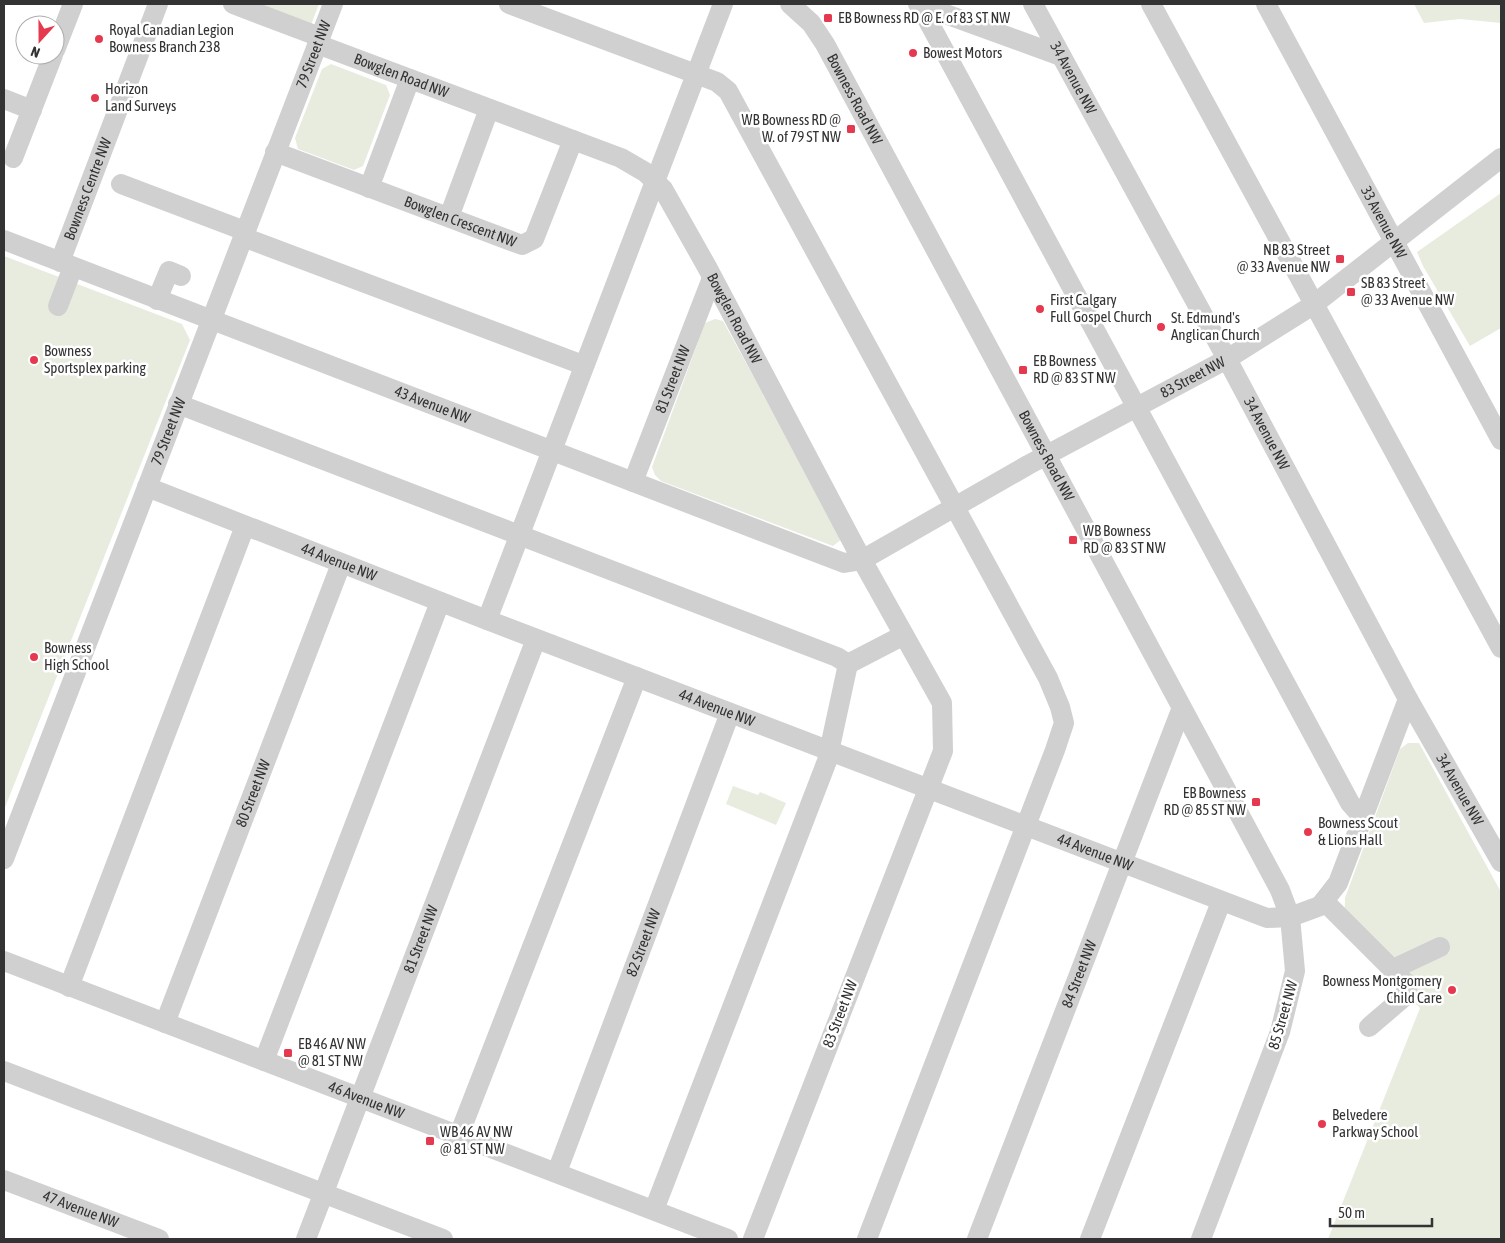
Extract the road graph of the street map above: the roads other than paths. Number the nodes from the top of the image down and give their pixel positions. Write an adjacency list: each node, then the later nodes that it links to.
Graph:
1 (73, 4): 12 (street)
2 (158, 4): 32 (street, Bowness Centre NW)
3 (233, 4): 13 (street)
4 (333, 4): 13 (street, 79 Street NW)
5 (508, 4): 16 (street)
6 (723, 4): 16 (street)
7 (790, 4): 45 (street, Bowness Road NW)
8 (919, 4): 14 (street); 42 (street)
9 (1034, 4): 14 (street, 34 Avenue NW)
10 (1151, 4): 37 (street)
11 (1266, 4): 31 (street, 33 Avenue NW)
12 (65, 24)
13 (319, 40): 17 (street, Bowglen Road NW); 22 (street, 79 Street NW)
14 (1061, 56): 39 (street, 34 Avenue NW)
15 (49, 65): 20 (street)
16 (696, 74): 25 (street); 48 (street)
17 (410, 79): 19 (street, Bowglen Road NW); 27 (street)
18 (4, 99): 20 (street)
19 (489, 109): 21 (street, Bowglen Road NW); 28 (street)
20 (32, 110): 23 (street)
21 (573, 140): 25 (street, Bowglen Road NW); 28 (street, Bowglen Crescent NW)
22 (275, 152): 27 (street, Bowglen Crescent NW); 29 (street, 79 Street NW)
23 (14, 158)
24 (1501, 158): 31 (street, 83 Street NW)
25 (655, 181): 34 (street, Bowglen Road NW); 40 (street)
26 (121, 184): 29 (street)
27 (369, 188): 28 (street, Bowglen Crescent NW)
28 (449, 217)
29 (244, 234): 38 (street, 79 Street NW); 40 (street)
30 (4, 240): 32 (street, 43 Avenue NW)
31 (1394, 242): 37 (street, 83 Street NW); 43 (street, 33 Avenue NW)
32 (67, 265): 35 (street, 43 Avenue NW); 36 (street, Bowness Centre NW)
33 (181, 276): 35 (street)
34 (712, 278): 46 (street, 81 Street NW); 51 (street, Bowglen Road NW)
35 (157, 300): 38 (street, 43 Avenue NW)
36 (58, 306)
37 (1313, 306): 39 (street, 83 Street NW); 57 (street)
38 (210, 320): 41 (street, 79 Street NW); 44 (street, 43 Avenue NW)
39 (1227, 359): 42 (street, 83 Street NW); 60 (street, 34 Avenue NW)
40 (583, 365): 44 (street)
41 (178, 404): 47 (street, 79 Street NW); 50 (street)
42 (1138, 407): 45 (street, 83 Street NW); 65 (street)
43 (1501, 440)
44 (551, 451): 46 (street, 43 Avenue NW); 50 (street)
45 (1045, 456): 48 (street, 83 Street NW); 61 (street, Bowness Road NW)
46 (633, 482): 51 (street, 43 Avenue NW)
47 (147, 487): 49 (street, 44 Avenue NW); 67 (street, 79 Street NW)
48 (955, 505): 51 (street, 83 Street NW); 66 (street)
49 (245, 526): 52 (street, 44 Avenue NW); 76 (street)
50 (518, 536): 54 (street); 58 (street)
51 (862, 560): 55 (street, Bowglen Road NW)
52 (341, 564): 53 (street, 44 Avenue NW); 77 (street, 80 Street NW)
53 (440, 602): 54 (street, 44 Avenue NW); 79 (street)
54 (487, 620): 56 (street, 44 Avenue NW)
55 (904, 635): 58 (street); 64 (street, Bowglen Road NW)
56 (536, 639): 59 (street, 44 Avenue NW); 81 (street, 81 Street NW)
57 (1501, 648)
58 (848, 664): 63 (street)
59 (636, 677): 62 (street, 44 Avenue NW); 82 (street)
60 (1408, 699): 65 (street); 68 (street, 34 Avenue NW)
61 (1181, 710): 69 (street, 84 Street NW); 72 (street, Bowness Road NW)
62 (730, 713): 63 (street, 44 Avenue NW); 83 (street, 82 Street NW)
63 (830, 751): 64 (street, 44 Avenue NW); 86 (street)
64 (928, 789): 66 (street, 44 Avenue NW); 91 (street, 83 Street NW)
65 (1363, 818): 70 (street)
66 (1025, 826): 69 (street, 44 Avenue NW); 92 (street)
67 (4, 859)
68 (1501, 862)
69 (1122, 863): 71 (street, 44 Avenue NW); 93 (street, 84 Street NW)
70 (1324, 901): 72 (street); 75 (street)
71 (1221, 902): 72 (street, 44 Avenue NW); 94 (street)
72 (1290, 917): 95 (street, 85 Street NW)
73 (1440, 947): 75 (street)
74 (4, 961): 76 (street, 46 Avenue NW)
75 (1393, 969): 78 (street)
76 (69, 987): 77 (street, 46 Avenue NW)
77 (165, 1023): 79 (street, 46 Avenue NW)
78 (1369, 1027)
79 (264, 1061): 81 (street, 46 Avenue NW)
80 (4, 1071): 85 (street)
81 (360, 1097): 82 (street, 46 Avenue NW); 85 (street, 81 Street NW)
82 (458, 1135): 83 (street, 46 Avenue NW)
83 (557, 1172): 86 (street, 46 Avenue NW)
84 (4, 1180): 87 (street, 47 Avenue NW)
85 (323, 1194): 88 (street, 81 Street NW); 89 (street)
86 (654, 1210): 90 (street, 46 Avenue NW)
87 (159, 1239)
88 (306, 1239)
89 (443, 1239)
90 (728, 1239)
91 (753, 1239)
92 (867, 1239)
93 (977, 1239)
94 (1090, 1239)
95 (1201, 1239)

